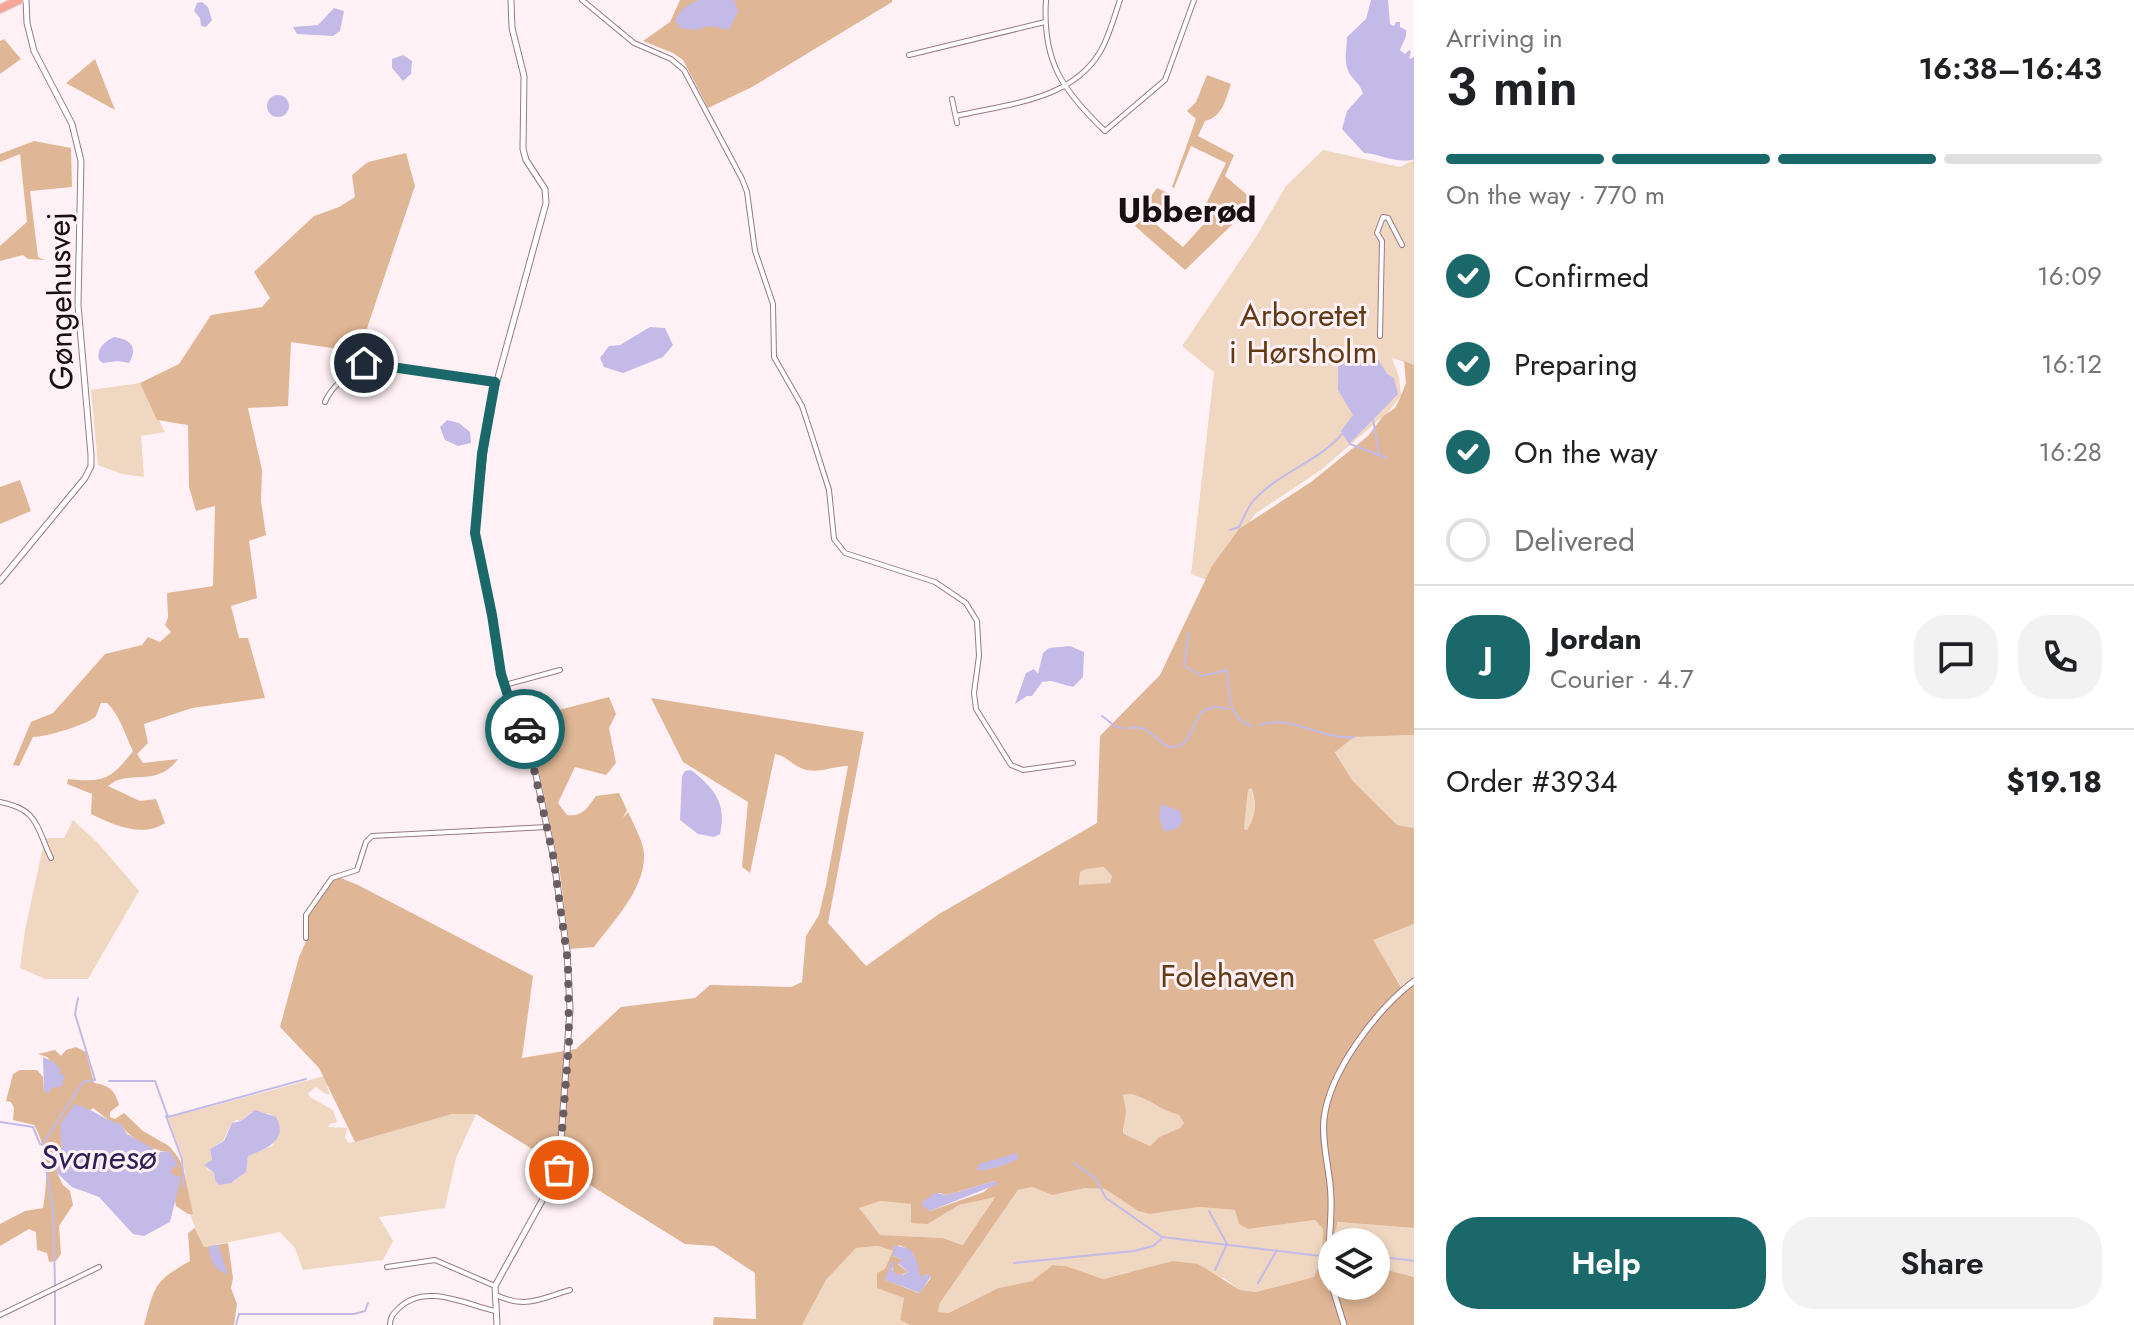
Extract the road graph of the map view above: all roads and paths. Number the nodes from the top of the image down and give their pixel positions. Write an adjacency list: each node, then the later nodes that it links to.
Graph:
1 (19, 0): 8 (highway)
2 (26, 0): 17 (street, Gøngehusvej)
3 (511, 0): 15 (street)
4 (582, 0): 20 (street)
5 (1046, 0): 9 (street)
6 (1120, 0): 11 (street)
7 (1194, 0): 11 (street)
8 (0, 9)
9 (1045, 22): 10 (street); 11 (street)
10 (909, 55)
11 (1064, 87): 12 (street)
12 (952, 99)
13 (1402, 245): 14 (street)
14 (1380, 336)
15 (495, 382): 16 (street); 19 (street)
16 (325, 402)
17 (0, 581)
18 (560, 670): 19 (street)
19 (504, 685): 22 (street)
20 (1073, 763)
21 (0, 802): 23 (street)
22 (547, 827): 24 (street); 29 (street)
23 (51, 858)
24 (306, 938)
25 (1414, 981): 26 (street)
26 (1329, 1228)
27 (99, 1267): 34 (street)
28 (387, 1267): 29 (street)
29 (495, 1286): 31 (street)
30 (570, 1290): 31 (street)
31 (494, 1294): 33 (street)
32 (1336, 1300): 37 (street)
33 (495, 1311): 35 (street); 36 (street)
34 (0, 1315)
35 (390, 1325)
36 (497, 1325)
37 (1344, 1325)

